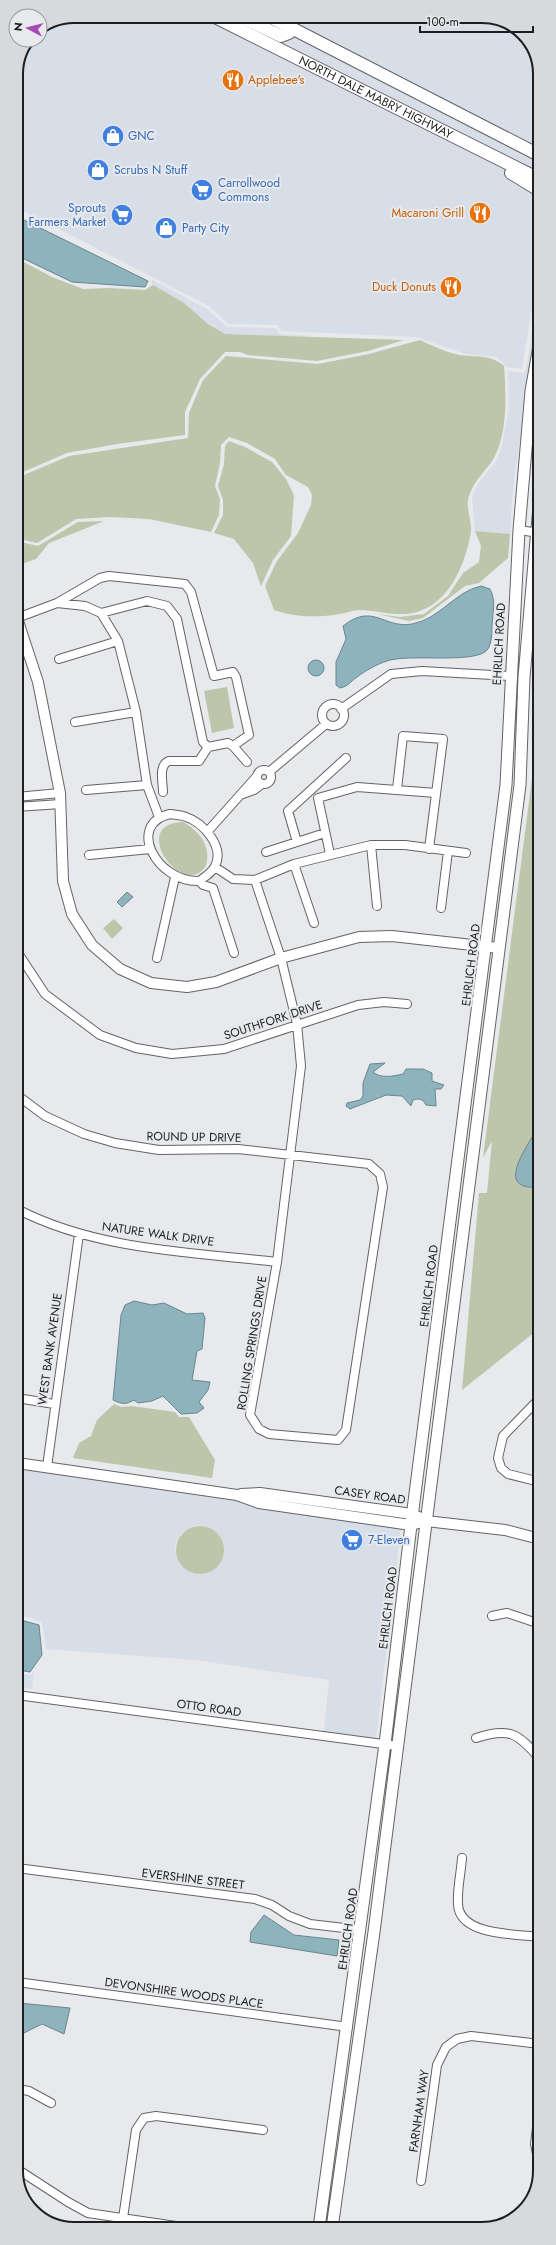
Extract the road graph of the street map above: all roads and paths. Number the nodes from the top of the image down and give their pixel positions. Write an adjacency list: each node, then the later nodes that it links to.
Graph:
1 (227, 23): 7 (main road, NORTH DALE MABRY HIGHWAY)
2 (254, 23): 4 (main road)
3 (281, 23): 4 (main road, NORTH DALE MABRY HIGHWAY)
4 (291, 28): 5 (main road, NORTH DALE MABRY HIGHWAY)
5 (520, 145): 6 (main road); 8 (main road, NORTH DALE MABRY HIGHWAY)
6 (533, 147)
7 (480, 150): 9 (main road, NORTH DALE MABRY HIGHWAY); 10 (main road)
8 (533, 152)
9 (533, 176)
10 (533, 186)
11 (533, 385): 12 (main road, EHRLICH ROAD)
12 (519, 530): 13 (street); 21 (main road, EHRLICH ROAD)
13 (533, 531)
14 (533, 584): 66 (main road)
15 (56, 603): 16 (street); 17 (street); 27 (street)
16 (101, 613): 19 (street); 26 (street)
17 (23, 614)
18 (23, 635): 38 (street)
19 (118, 641): 20 (street); 23 (street)
20 (59, 659)
21 (510, 676): 22 (street); 65 (main road, EHRLICH ROAD)
22 (341, 708): 25 (street); 25 (street)
23 (136, 712): 24 (street); 33 (street)
24 (76, 722)
25 (326, 724): 30 (street)
26 (205, 744): 27 (street); 37 (street)
27 (233, 746): 29 (street)
28 (346, 758): 34 (street)
29 (247, 762)
30 (269, 772): 31 (street); 32 (street)
31 (257, 776): 32 (street); 41 (street)
32 (262, 784): 41 (street)
33 (147, 785): 36 (street); 45 (street)
34 (313, 788): 42 (street); 48 (street)
35 (397, 789): 39 (street); 39 (street); 42 (street)
36 (86, 790)
37 (163, 792)
38 (60, 793): 40 (street); 43 (street)
39 (436, 793): 51 (street)
40 (23, 796)
41 (239, 796): 46 (street)
42 (318, 798): 47 (street)
43 (61, 804): 44 (street); 69 (street)
44 (23, 807)
45 (158, 817): 46 (street); 50 (street)
46 (208, 831): 58 (street)
47 (325, 833): 48 (street); 55 (street)
48 (297, 842): 53 (street)
49 (371, 845): 51 (street); 55 (street); 62 (street)
50 (150, 849): 56 (street); 59 (street)
51 (429, 849): 52 (street)
52 (448, 851): 54 (street); 63 (street)
53 (266, 852)
54 (466, 853)
55 (330, 854): 57 (street)
56 (89, 855)
57 (294, 864): 60 (street); 64 (street)
58 (215, 867): 60 (street); 61 (street)
59 (175, 877): 61 (street); 68 (street)
60 (255, 880): 69 (street, ROLLING SPRINGS DRIVE)
61 (199, 881): 67 (street)
62 (377, 906)
63 (441, 908)
64 (314, 923)
65 (486, 946): 66 (street); 69 (street); 86 (main road, EHRLICH ROAD)
66 (499, 948): 87 (main road)
67 (234, 953)
68 (157, 958)
69 (281, 958): 72 (street, ROLLING SPRINGS DRIVE)
70 (23, 961): 72 (street, SOUTHFORK DRIVE)
71 (407, 1004): 72 (street, SOUTHFORK DRIVE)
72 (297, 1024): 74 (street, ROLLING SPRINGS DRIVE)
73 (23, 1100): 74 (street, ROUND UP DRIVE)
74 (290, 1155): 75 (street, ROUND UP DRIVE); 78 (street, ROLLING SPRINGS DRIVE)
75 (335, 1160): 78 (street, ROLLING SPRINGS DRIVE)
76 (23, 1212): 77 (street, NATURE WALK DRIVE)
77 (79, 1234): 78 (street, NATURE WALK DRIVE); 80 (street, WEST BANK AVENUE)
78 (277, 1262)
79 (23, 1399): 80 (street)
80 (54, 1404): 83 (street, WEST BANK AVENUE)
81 (533, 1405): 84 (street)
82 (23, 1464): 83 (street, CASEY ROAD)
83 (47, 1467): 85 (street, CASEY ROAD)
84 (533, 1480)
85 (237, 1495): 86 (street, CASEY ROAD); 88 (street, CASEY ROAD)
86 (412, 1514): 87 (street, CASEY ROAD); 88 (main road, EHRLICH ROAD)
87 (426, 1522): 88 (street, CASEY ROAD); 89 (street); 95 (main road)
88 (411, 1525): 94 (main road, EHRLICH ROAD)
89 (533, 1538)
90 (492, 1616): 91 (street)
91 (533, 1622)
92 (23, 1696): 94 (street, OTTO ROAD)
93 (476, 1738): 96 (street)
94 (385, 1744): 95 (street, OTTO ROAD); 99 (main road, EHRLICH ROAD)
95 (398, 1746): 102 (main road)
96 (533, 1751)
97 (462, 1858): 101 (street)
98 (23, 1869): 100 (street, EVERSHINE STREET)
99 (367, 1886): 100 (main road, EHRLICH ROAD); 102 (main road)
100 (361, 1930): 104 (main road, EHRLICH ROAD)
101 (533, 1936)
102 (368, 1975): 114 (main road)
103 (23, 1983): 104 (street, DEVONSHIRE WOODS PLACE)
104 (348, 2027): 113 (main road, EHRLICH ROAD)
105 (533, 2043): 110 (street, FARNHAM WAY)
106 (23, 2090): 107 (street)
107 (51, 2104)
108 (263, 2130): 111 (street)
109 (23, 2173): 111 (street)
110 (421, 2181)
111 (123, 2218): 112 (street)
112 (150, 2222)
113 (320, 2222)
114 (333, 2222)

